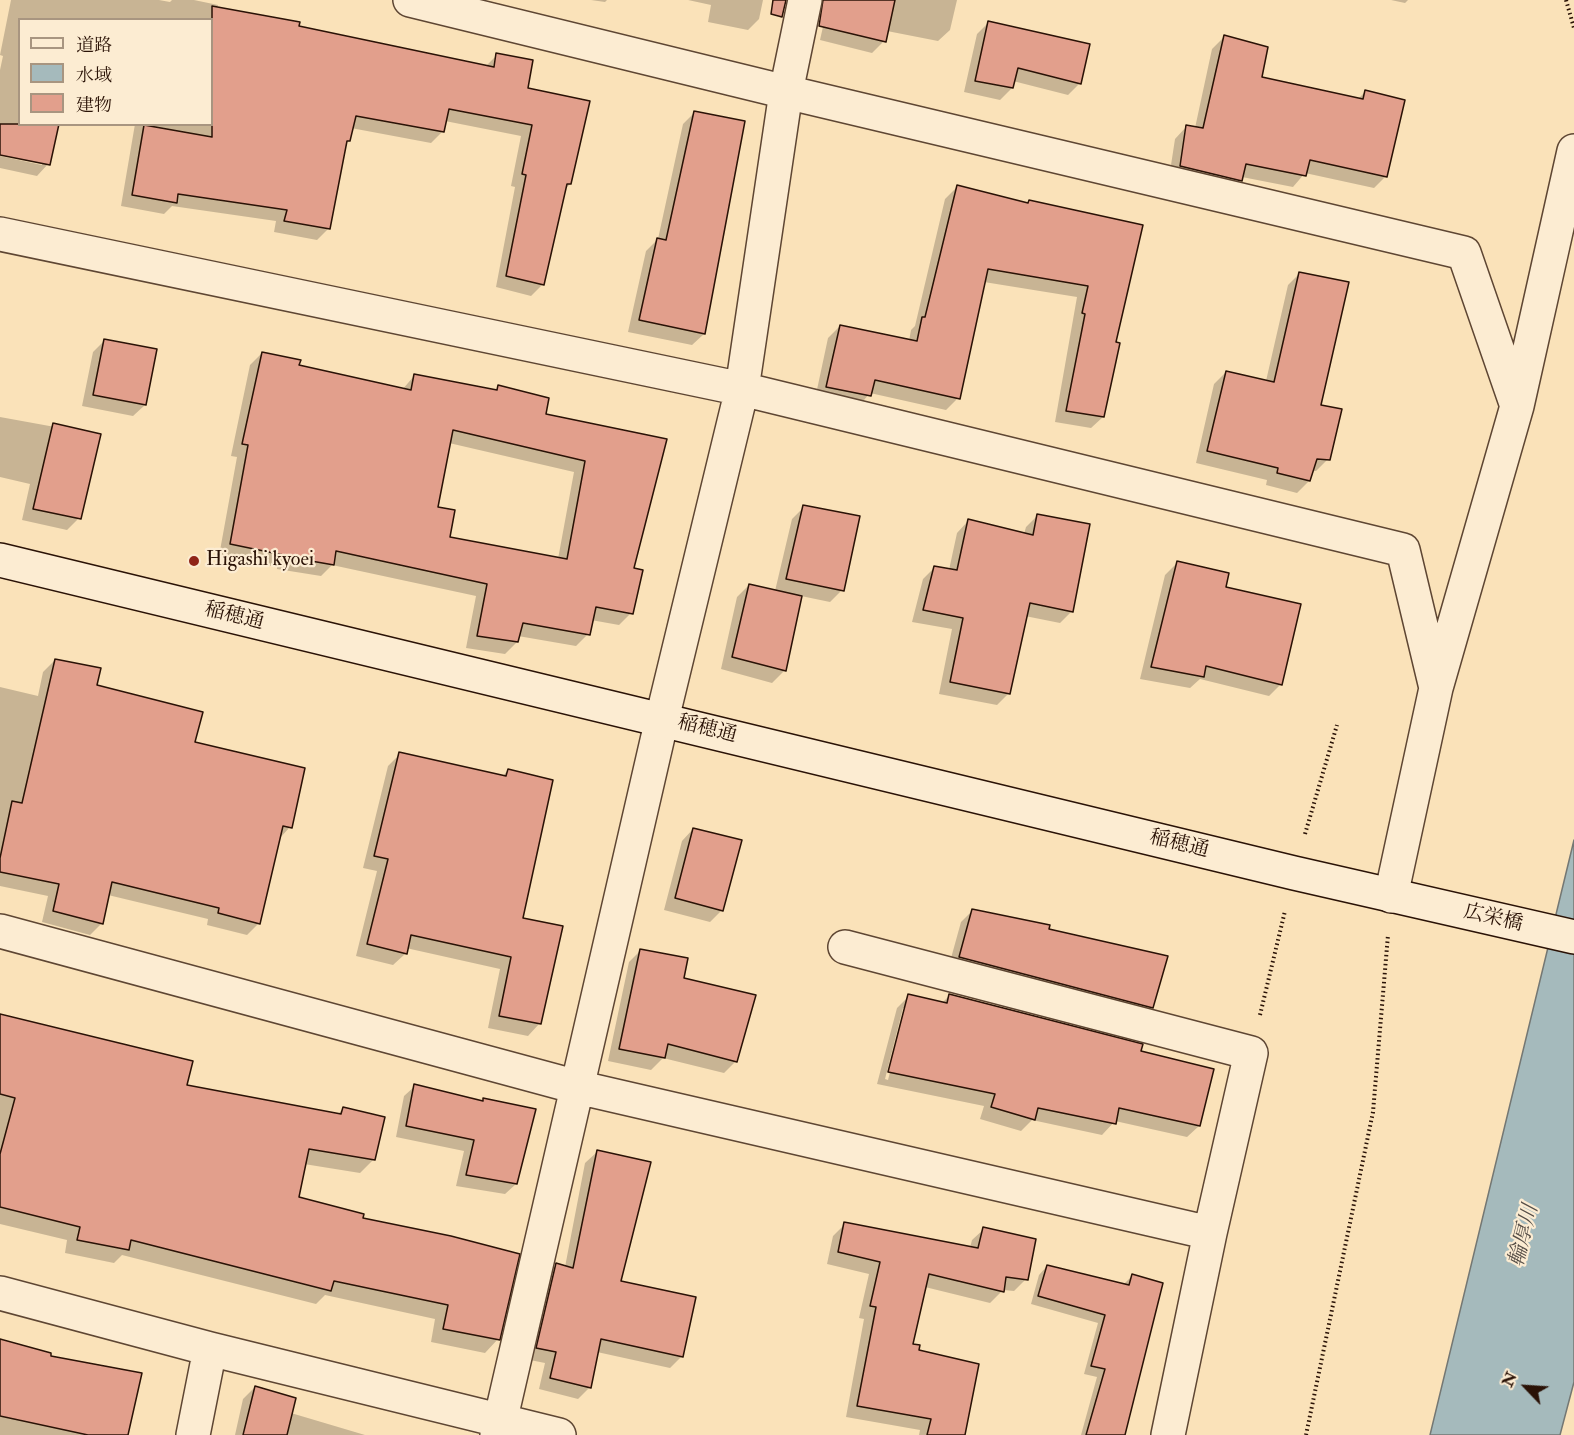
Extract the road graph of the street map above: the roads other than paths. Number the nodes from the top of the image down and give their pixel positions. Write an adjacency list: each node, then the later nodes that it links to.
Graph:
1 (410, 0): 3 (street)
2 (804, 0): 3 (street)
3 (786, 92): 6 (street); 7 (street)
4 (1574, 152): 7 (street)
5 (0, 234): 6 (street)
6 (742, 389): 9 (street); 10 (street)
7 (1516, 406): 9 (street)
8 (0, 560): 10 (street, 稲穂通)
9 (1436, 688): 11 (street)
10 (662, 719): 11 (street, 稲穂通); 15 (street)
11 (1402, 898): 13 (street, 広栄橋)
12 (0, 931): 15 (street)
13 (1574, 937)
14 (845, 947): 16 (street)
15 (578, 1087): 16 (street); 19 (street)
16 (1210, 1233): 22 (street)
17 (0, 1293): 18 (street)
18 (210, 1349): 19 (street); 20 (street)
19 (499, 1428): 21 (street)
20 (193, 1435)
21 (559, 1435)
22 (1168, 1435)

